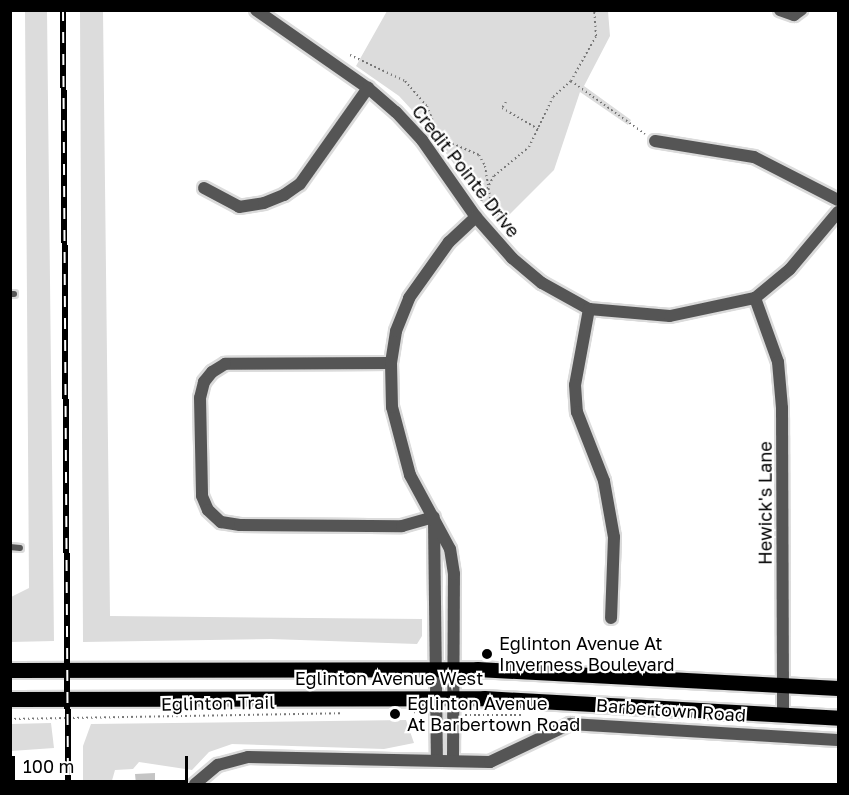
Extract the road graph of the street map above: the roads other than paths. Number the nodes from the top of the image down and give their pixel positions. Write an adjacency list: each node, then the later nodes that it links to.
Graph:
1 (256, 10): 4 (street, Credit Pointe Drive)
2 (780, 10): 3 (street)
3 (801, 10)
4 (368, 88): 6 (street); 9 (street, Credit Pointe Drive)
5 (655, 141): 7 (street)
6 (204, 188)
7 (838, 200)
8 (838, 212): 10 (street, Credit Pointe Drive)
9 (476, 217): 11 (street, Credit Pointe Drive); 12 (street)
10 (755, 298): 11 (street, Credit Pointe Drive); 20 (street, Hewick's Lane)
11 (589, 309): 16 (street)
12 (392, 363): 13 (street); 13 (street)
13 (434, 517): 17 (street); 18 (street)
14 (10, 547): 15 (lane)
15 (20, 548)
16 (611, 618)
17 (437, 668): 18 (main road, Eglinton Avenue West); 19 (main road, Eglinton Avenue West); 22 (street)
18 (455, 668): 20 (main road, Eglinton Avenue West); 23 (street)
19 (10, 670)
20 (783, 684): 21 (main road, Eglinton Avenue West); 25 (street, Hewick's Lane)
21 (838, 688)
22 (437, 697): 23 (main road, Eglinton Avenue West); 24 (main road, Eglinton Avenue West); 28 (street)
23 (454, 697): 25 (main road, Eglinton Avenue West); 29 (street)
24 (10, 699)
25 (783, 713): 26 (main road, Eglinton Avenue West)
26 (838, 718)
27 (838, 740): 29 (street, Barbertown Road)
28 (437, 759): 29 (street, Barbertown Road); 30 (street, Barbertown Road)
29 (453, 759)
30 (195, 784)

